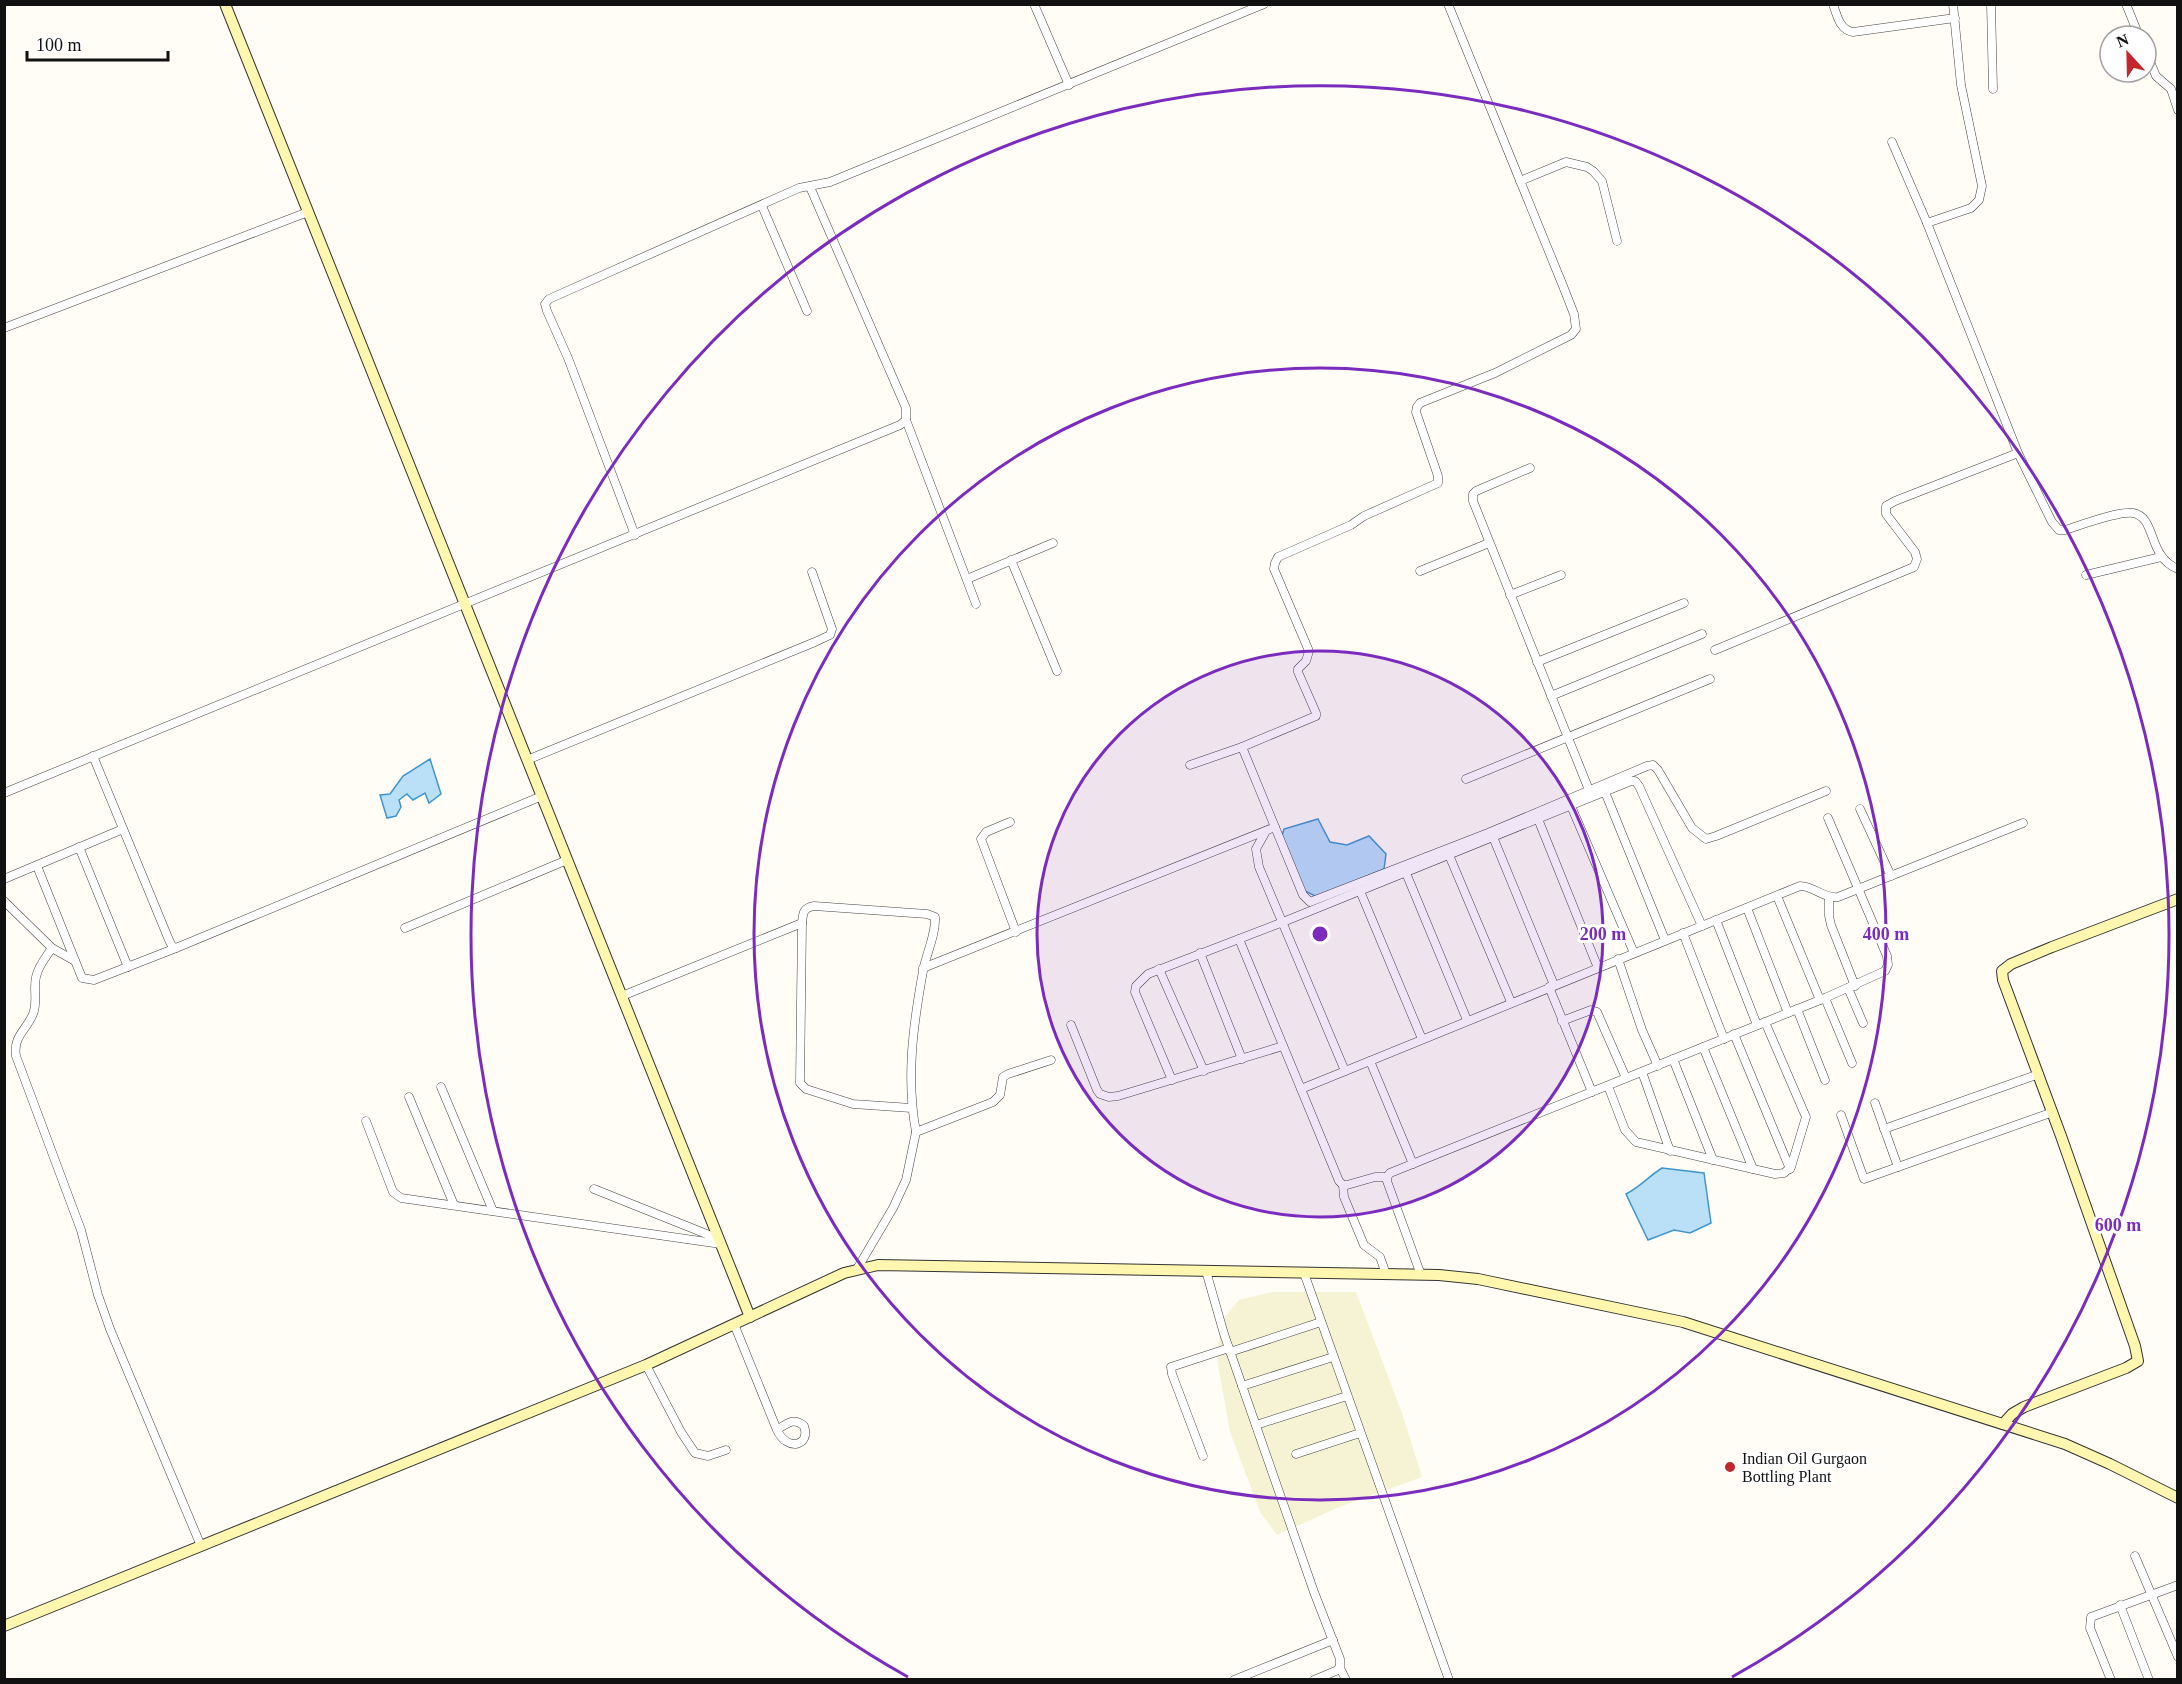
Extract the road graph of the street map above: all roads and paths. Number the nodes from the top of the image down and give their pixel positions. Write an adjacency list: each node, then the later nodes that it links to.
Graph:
1 (225, 4): 19 (street)
2 (1034, 4): 12 (street)
3 (1264, 4): 12 (street)
4 (1448, 4): 16 (street)
5 (1833, 4): 9 (street)
6 (1953, 4): 9 (street)
7 (1991, 4): 13 (street)
8 (2126, 4): 10 (street)
9 (1954, 18): 20 (street)
10 (2134, 24)
11 (2158, 78): 14 (street)
12 (1069, 85): 17 (street)
13 (1993, 89)
14 (2178, 110)
15 (1892, 142): 20 (street)
16 (1520, 181): 21 (street); 49 (street)
17 (810, 187): 18 (street); 24 (street)
18 (762, 206): 22 (street); 27 (street)
19 (308, 212): 23 (street); 39 (street)
20 (1927, 223): 25 (street)
21 (1617, 241)
22 (807, 311)
23 (4, 328)
24 (906, 420): 27 (street); 37 (street)
25 (2018, 453): 30 (street); 43 (street)
26 (1530, 468): 29 (street)
27 (635, 535): 39 (street)
28 (1053, 543): 31 (street)
29 (1489, 543): 33 (street); 38 (street)
30 (2161, 557): 32 (street); 36 (street)
31 (1011, 560): 37 (street); 45 (street)
32 (2178, 568)
33 (1420, 571)
34 (812, 572): 51 (street)
35 (1561, 575): 38 (street)
36 (2086, 575)
37 (966, 579): 41 (street)
38 (1510, 595): 44 (street)
39 (464, 602): 50 (street); 51 (street)
40 (1684, 603): 44 (street)
41 (976, 604)
42 (1702, 634): 47 (street)
43 (1715, 650)
44 (1537, 662): 47 (street)
45 (1057, 671)
46 (1710, 679): 48 (street)
47 (1551, 696): 48 (street)
48 (1568, 737): 53 (street); 54 (street)
49 (1242, 747): 52 (street); 65 (street)
50 (93, 756): 57 (street); 66 (street)
51 (527, 760): 58 (street)
52 (1191, 765)
53 (1466, 779)
54 (1589, 790): 55 (street); 65 (street)
55 (1826, 791)
56 (1605, 792): 59 (street); 86 (street); 91 (street)
57 (4, 793)
58 (542, 796): 71 (street); 93 (street)
59 (1571, 806): 62 (street); 95 (street)
60 (1860, 808): 74 (street)
61 (1828, 818): 76 (street)
62 (1538, 819): 68 (street); 100 (street)
63 (1010, 822): 88 (street)
64 (2023, 822): 74 (street)
65 (1275, 827): 67 (street)
66 (123, 829): 69 (street); 93 (street)
67 (1266, 831): 84 (street); 88 (street)
68 (1493, 837): 70 (street); 102 (street)
69 (80, 847): 72 (street); 98 (street)
70 (1449, 855): 73 (street); 106 (street)
71 (567, 860): 87 (street); 104 (street)
72 (37, 866): 75 (street); 97 (street)
73 (1406, 873): 77 (street); 108 (street)
74 (1891, 876): 76 (street)
75 (4, 879)
76 (1858, 889): 79 (street); 103 (street)
77 (1360, 891): 84 (street); 115 (street)
78 (1777, 896): 79 (street); 82 (street); 105 (street)
79 (1829, 897): 103 (street)
80 (2178, 899): 128 (street)
81 (4, 901): 92 (street)
82 (1747, 908): 83 (street); 107 (street)
83 (1716, 920): 86 (street); 113 (street)
84 (1283, 922): 90 (street); 126 (street)
85 (802, 923): 99 (street); 104 (street); 138 (street)
86 (1702, 926): 89 (street)
87 (405, 928)
88 (1016, 933): 99 (street)
89 (1683, 933): 91 (street); 116 (street)
90 (1239, 939): 94 (street); 117 (street)
91 (1665, 940): 95 (street)
92 (52, 948): 97 (street); 177 (street)
93 (176, 948): 98 (street)
94 (1200, 953): 101 (street); 119 (street)
95 (1634, 953): 96 (street)
96 (1618, 960): 100 (street); 124 (street)
97 (75, 961): 98 (street)
98 (128, 967)
99 (923, 968): 138 (street)
100 (1598, 968): 102 (street)
101 (1159, 969): 125 (street); 130 (street)
102 (1551, 986): 106 (street); 109 (street)
103 (1852, 987): 105 (street); 111 (street)
104 (622, 996): 155 (street)
105 (1822, 999): 107 (street); 123 (street)
106 (1512, 1002): 108 (street)
107 (1793, 1011): 110 (street); 131 (street)
108 (1467, 1020): 115 (street)
109 (1562, 1021): 129 (street); 135 (street)
110 (1765, 1022): 113 (street); 149 (street)
111 (1863, 1023)
112 (1071, 1025): 130 (street)
113 (1757, 1025): 114 (street)
114 (1734, 1034): 116 (street); 149 (street)
115 (1422, 1039): 122 (street)
116 (1724, 1039): 118 (street)
117 (1283, 1046): 119 (street); 134 (street)
118 (1703, 1047): 120 (street); 148 (street)
119 (1242, 1059): 125 (street)
120 (1672, 1059): 124 (street); 145 (street)
121 (1052, 1060): 143 (street)
122 (1370, 1061): 126 (street); 146 (street)
123 (1852, 1063)
124 (1658, 1066): 127 (street)
125 (1204, 1071): 130 (street)
126 (1345, 1071): 134 (street)
127 (1641, 1072): 129 (street); 144 (street)
128 (2039, 1074): 139 (street); 142 (street)
129 (1626, 1078): 132 (street)
130 (1172, 1080)
131 (1825, 1080)
132 (1608, 1086): 135 (street); 144 (street)
133 (441, 1087): 154 (street)
134 (1301, 1089): 151 (street)
135 (1592, 1092): 146 (street)
136 (409, 1097): 153 (street)
137 (1875, 1103): 142 (street)
138 (911, 1108): 143 (street)
139 (2053, 1112): 147 (street); 169 (street)
140 (1841, 1115): 147 (street)
141 (366, 1121): 153 (street)
142 (1884, 1129): 147 (street)
143 (916, 1132): 156 (street)
144 (1670, 1151): 145 (street)
145 (1713, 1160): 148 (street)
146 (1413, 1164): 150 (street)
147 (1898, 1167)
148 (1753, 1169): 149 (street)
149 (1790, 1169)
150 (1387, 1177): 151 (street); 160 (street)
151 (1343, 1185): 159 (street)
152 (594, 1189): 155 (street)
153 (454, 1205): 154 (street)
154 (493, 1211): 155 (street)
155 (720, 1241): 161 (street)
156 (857, 1269): 157 (street); 161 (street)
157 (1206, 1272): 158 (street); 164 (street)
158 (1304, 1273): 159 (street); 162 (street)
159 (1386, 1274): 160 (street)
160 (1421, 1275): 169 (street)
161 (750, 1317): 163 (street)
162 (1321, 1322): 164 (street); 165 (street)
163 (734, 1324): 166 (street); 171 (street)
164 (1229, 1350): 167 (street); 175 (street)
165 (1333, 1357): 167 (street); 168 (street)
166 (646, 1365): 173 (street); 177 (street)
167 (1242, 1386): 170 (street)
168 (1347, 1396): 170 (street); 172 (street)
169 (2003, 1424): 176 (street)
170 (1256, 1425): 183 (street)
171 (777, 1430)
172 (1360, 1433): 174 (street); 189 (street)
173 (726, 1450)
174 (1296, 1454)
175 (1203, 1456)
176 (2178, 1498)
177 (201, 1546): 182 (street)
178 (2135, 1556): 180 (street)
179 (2178, 1585): 180 (street)
180 (2151, 1594): 181 (street); 184 (street)
181 (2120, 1605): 190 (street); 191 (street)
182 (4, 1626)
183 (1333, 1640): 185 (street); 186 (street)
184 (2178, 1657)
185 (1340, 1668): 187 (street); 188 (street)
186 (1234, 1680)
187 (1314, 1680)
188 (1346, 1680)
189 (1449, 1680)
190 (2111, 1680)
191 (2149, 1680)

